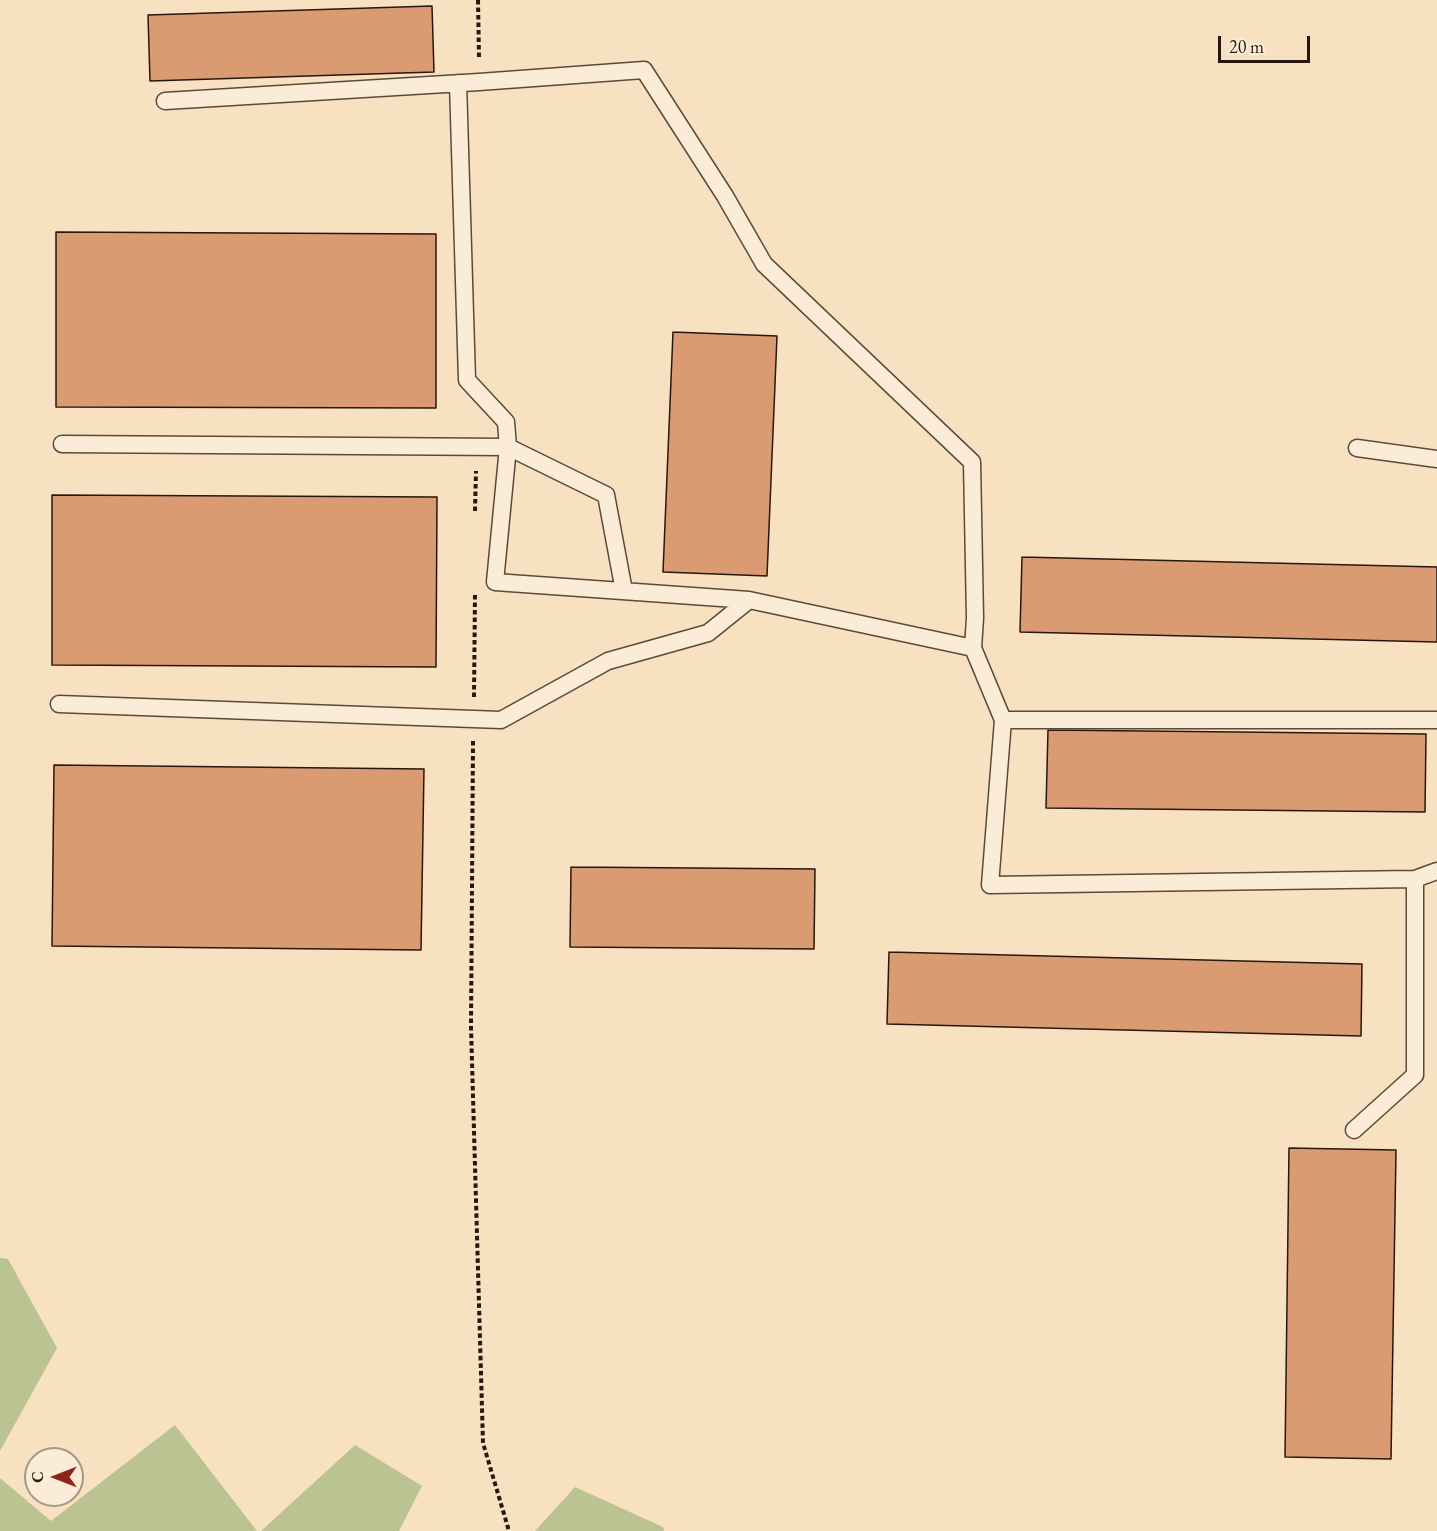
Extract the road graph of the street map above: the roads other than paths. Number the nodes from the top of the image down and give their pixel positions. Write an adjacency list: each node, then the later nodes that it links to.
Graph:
1 (458, 83): 2 (lane); 4 (lane); 9 (lane)
2 (165, 101)
3 (62, 444): 4 (lane)
4 (508, 447): 7 (lane); 7 (lane)
5 (1357, 448): 6 (lane)
6 (1437, 459)
7 (624, 591): 8 (lane)
8 (749, 600): 9 (lane); 10 (lane)
9 (973, 648): 11 (lane)
10 (59, 704)
11 (1003, 720): 12 (lane); 14 (lane)
12 (1437, 720)
13 (1437, 871): 14 (lane)
14 (1415, 879): 15 (lane)
15 (1354, 1130)

